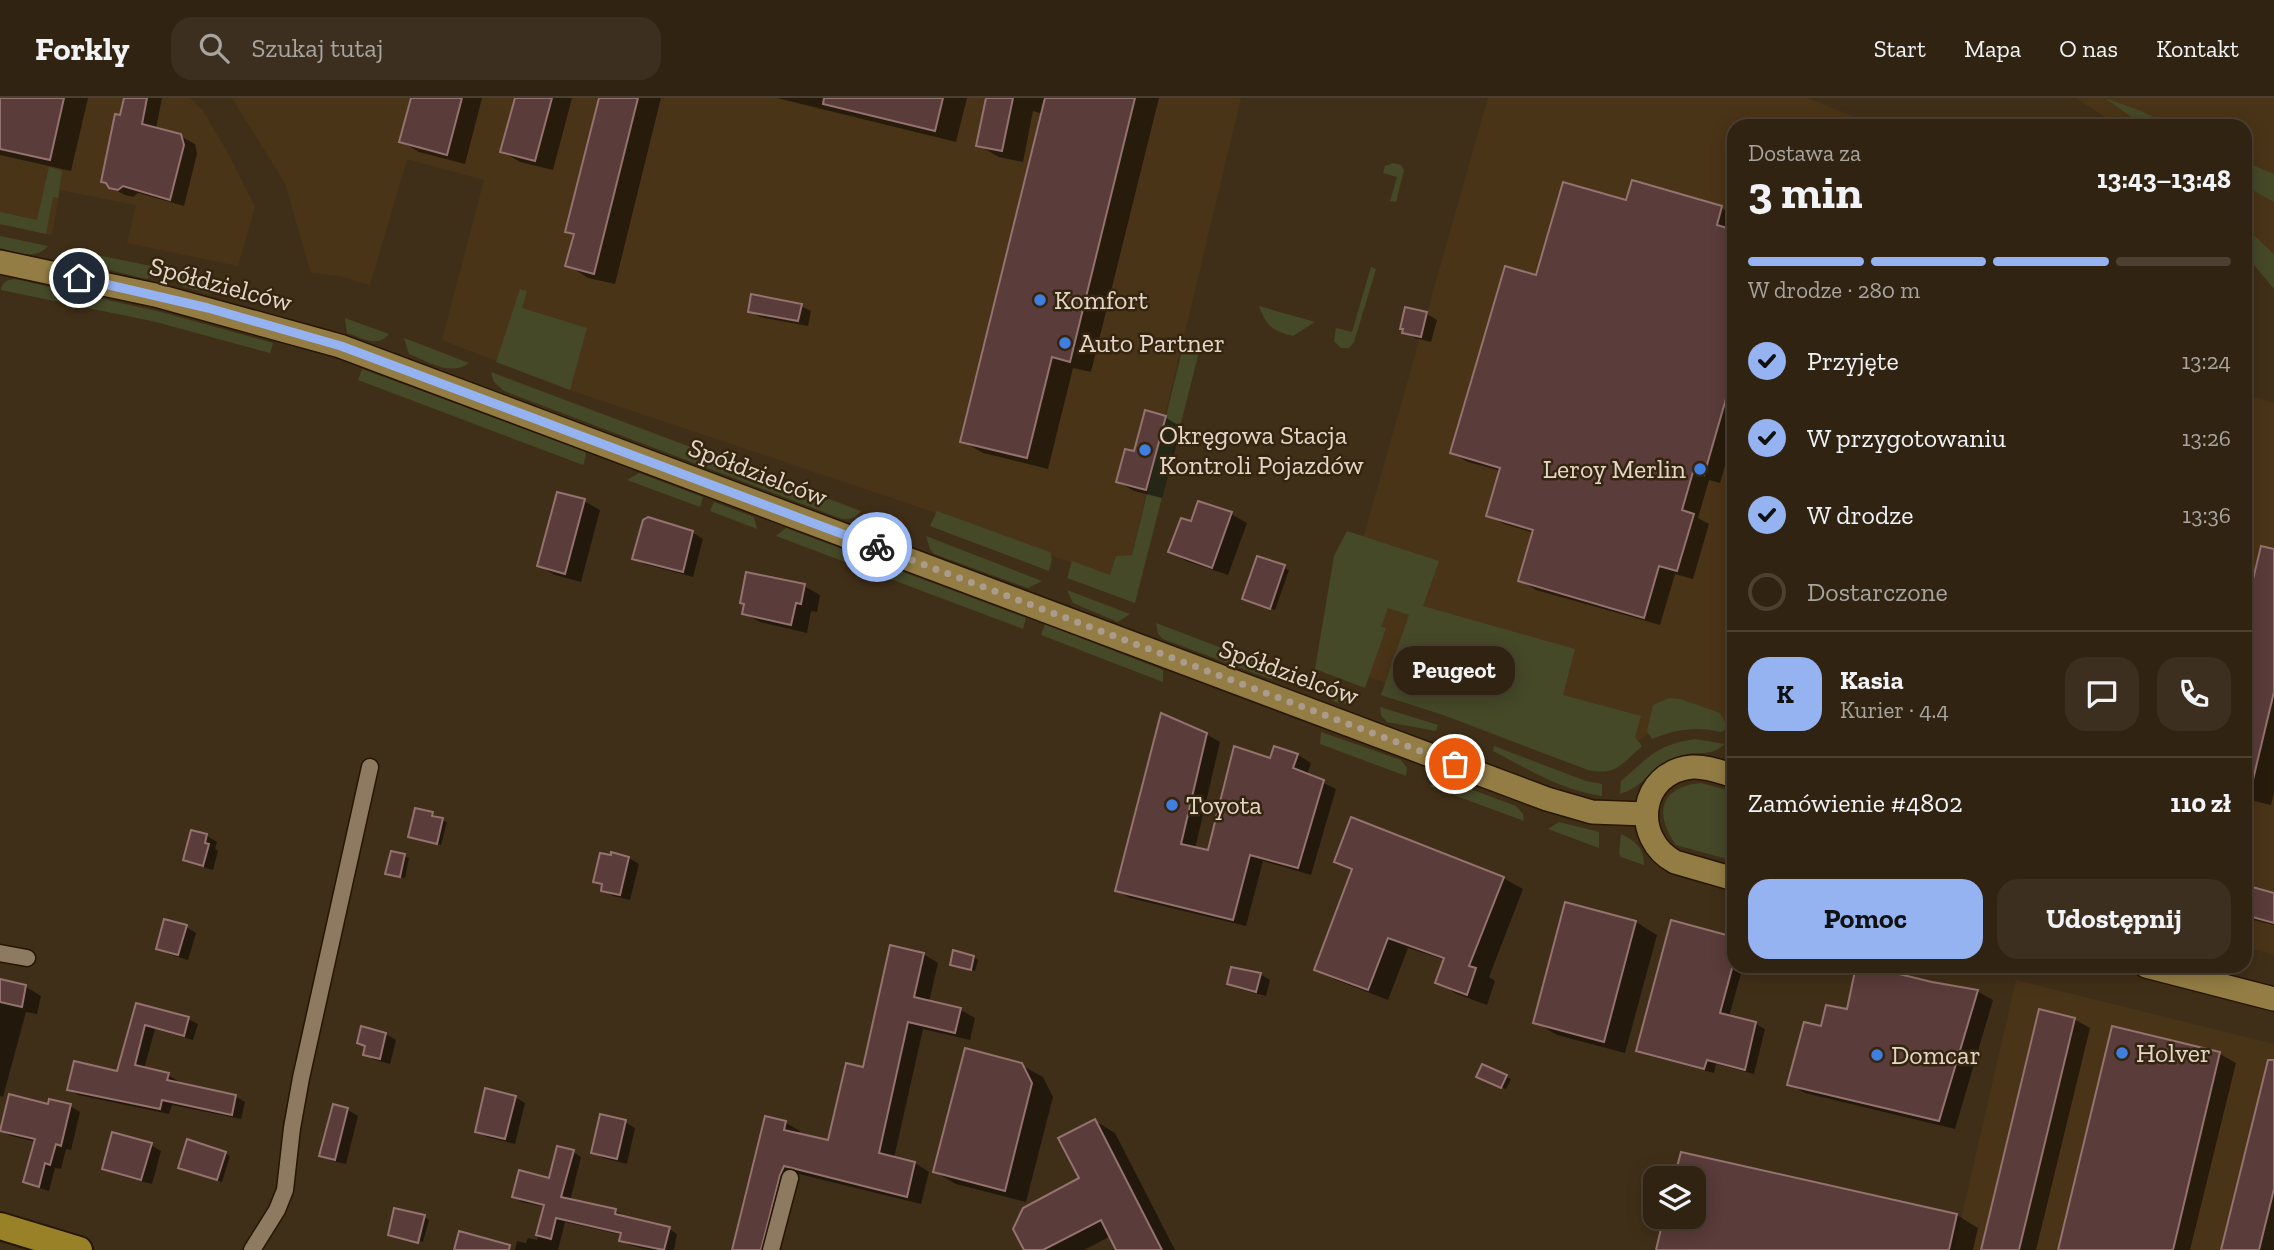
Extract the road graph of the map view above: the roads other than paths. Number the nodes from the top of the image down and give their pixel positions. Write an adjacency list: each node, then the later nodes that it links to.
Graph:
1 (0, 262): 4 (street, Spółdzielców)
2 (370, 767): 13 (street)
3 (1727, 774): 4 (street)
4 (1646, 814): 5 (street)
5 (1727, 877)
6 (0, 953): 7 (street)
7 (27, 958)
8 (2173, 973): 9 (street)
9 (2274, 999)
10 (790, 1178): 14 (street)
11 (0, 1226): 12 (main road)
12 (79, 1250)
13 (252, 1250)
14 (771, 1250)

